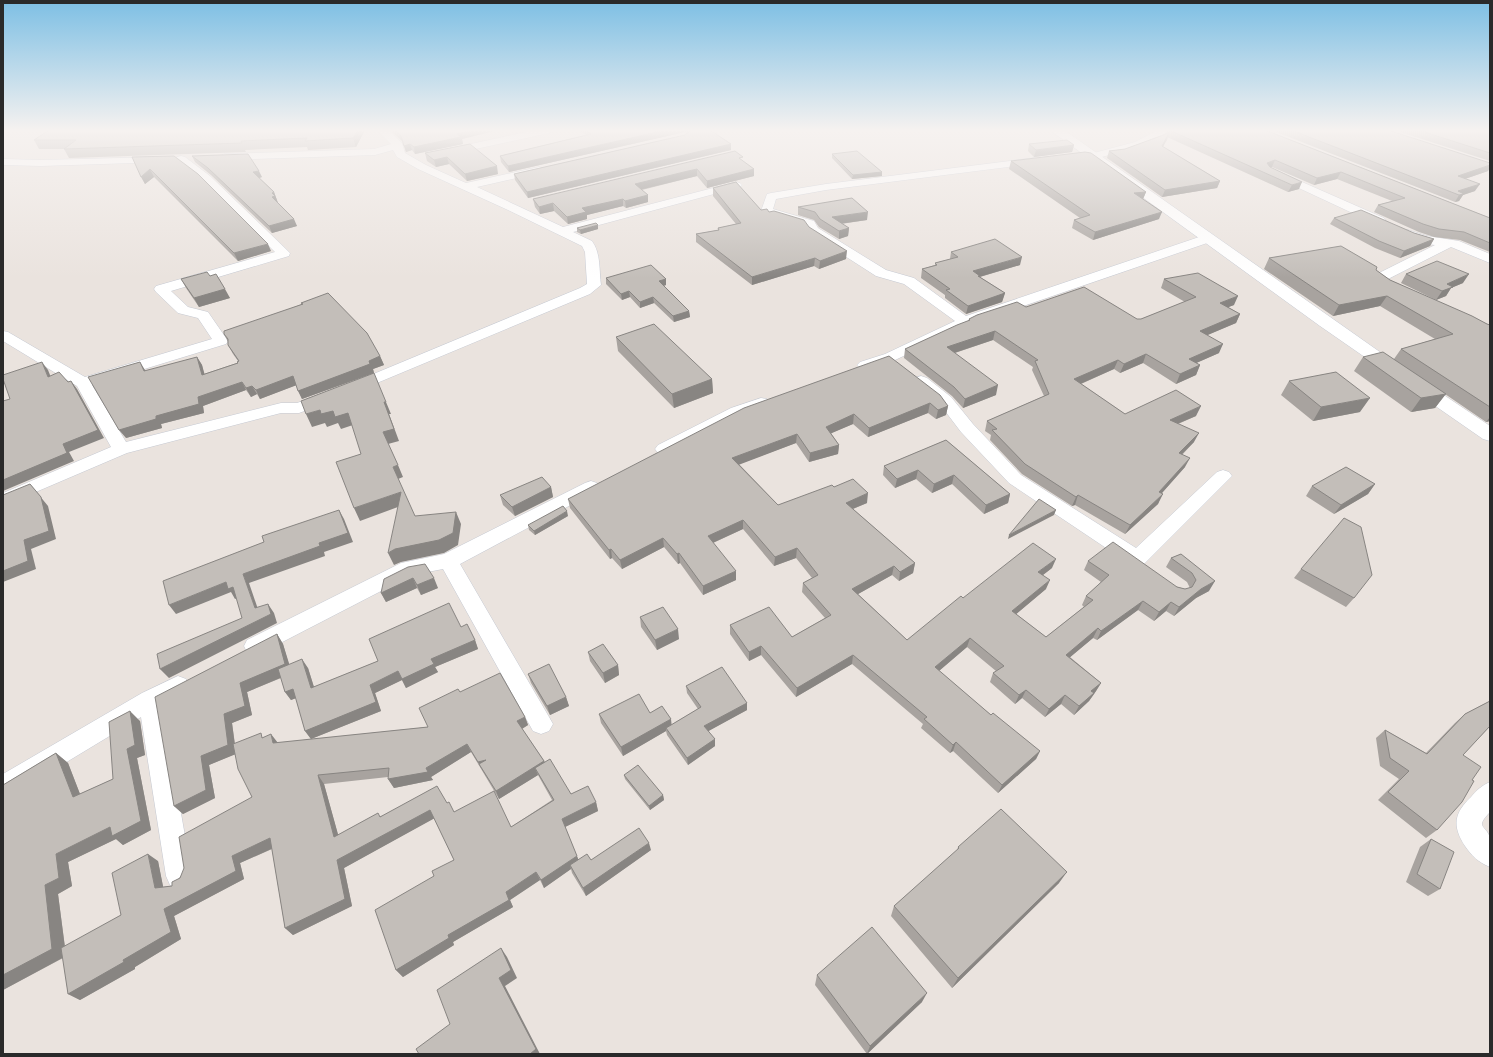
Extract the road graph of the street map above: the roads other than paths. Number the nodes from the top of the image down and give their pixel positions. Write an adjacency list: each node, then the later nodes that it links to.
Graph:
1 (207, 179): 20 (street)
2 (452, 179): 8 (street)
3 (495, 179): 8 (street)
4 (888, 179): 16 (street)
5 (1122, 179): 12 (street)
6 (1289, 179): 13 (street)
7 (736, 185): 11 (street)
8 (466, 186): 10 (street)
9 (526, 203): 10 (street)
10 (512, 207): 11 (street)
11 (562, 231): 23 (street)
12 (1208, 238): 16 (street); 22 (street)
13 (1450, 243): 14 (street); 15 (street)
14 (1490, 259)
15 (1404, 293)
16 (965, 322): 18 (street)
17 (3, 335): 20 (street)
18 (900, 365): 19 (street); 25 (street)
19 (846, 372)
20 (84, 383): 23 (street)
21 (773, 398): 24 (street)
22 (1489, 434)
23 (120, 449): 27 (street)
24 (652, 455)
25 (1223, 476)
26 (603, 481): 28 (street)
27 (3, 500)
28 (448, 561): 29 (street); 32 (street)
29 (241, 654)
30 (192, 679): 31 (street)
31 (150, 700): 33 (street); 36 (street)
32 (541, 724)
33 (3, 787)
34 (1490, 794): 35 (street)
35 (1490, 854)
36 (179, 876)

